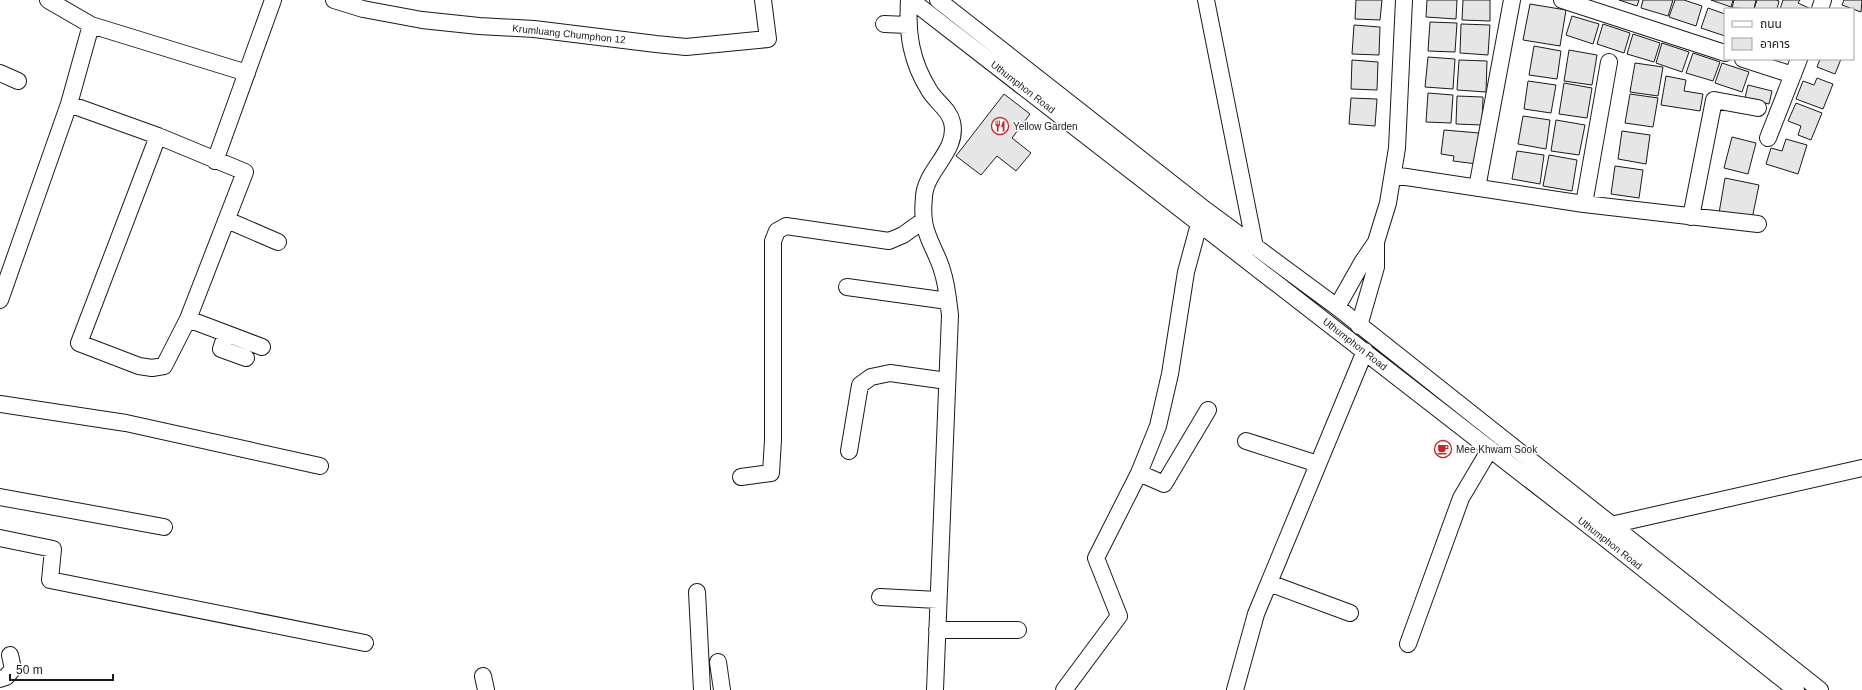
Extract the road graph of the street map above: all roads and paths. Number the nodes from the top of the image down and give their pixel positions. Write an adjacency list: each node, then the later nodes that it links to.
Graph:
1 (48, 0): 13 (street)
2 (273, 0): 19 (street)
3 (334, 0): 4 (street, Krumluang Chumphon 12)
4 (763, 0)
5 (910, 0): 12 (street); 33 (street, Uthumphon Road)
6 (938, 0): 37 (street, Uthumphon Road)
7 (1206, 0): 37 (street)
8 (1404, 0): 27 (street)
9 (1512, 0): 28 (street)
10 (1562, 0): 14 (street)
11 (884, 24): 12 (street)
12 (908, 24): 32 (street)
13 (90, 25): 19 (street); 22 (street)
14 (1724, 53)
15 (1746, 60): 20 (street)
16 (1799, 60): 20 (street)
17 (1609, 62): 29 (street)
18 (0, 73): 21 (street)
19 (247, 73): 26 (street)
20 (1793, 75): 25 (street)
21 (18, 81)
22 (69, 104): 24 (street); 39 (street)
23 (1758, 108): 30 (street)
24 (158, 136): 26 (street); 42 (street)
25 (1768, 138)
26 (215, 161): 31 (street)
27 (1393, 175): 28 (street); 36 (street)
28 (1478, 188): 29 (street)
29 (1584, 204): 30 (street)
30 (1691, 217): 34 (street)
31 (227, 220): 35 (street); 42 (street)
32 (924, 220): 40 (street); 58 (street)
33 (1199, 224): 46 (street, Uthumphon Road); 57 (street)
34 (1758, 224)
35 (278, 242)
36 (1376, 242): 41 (street); 43 (street)
37 (1255, 247): 41 (street, Uthumphon Road)
38 (847, 286): 40 (street)
39 (0, 300)
40 (948, 301): 48 (street)
41 (1337, 307): 43 (street, Uthumphon Road)
42 (188, 319): 44 (street)
43 (1359, 326): 60 (street, Uthumphon Road)
44 (226, 334): 45 (street); 47 (street)
45 (262, 347)
46 (1365, 352): 52 (street, Uthumphon Road); 54 (street)
47 (246, 358)
48 (947, 382): 53 (street); 66 (street)
49 (0, 404): 55 (street)
50 (1208, 410): 57 (street)
51 (1246, 441): 54 (street)
52 (1490, 449): 71 (street); 80 (street, Uthumphon Road)
53 (849, 451)
54 (1318, 464): 63 (street)
55 (320, 466)
56 (1862, 468): 60 (street)
57 (1139, 472): 78 (street)
58 (741, 477)
59 (0, 497): 61 (street)
60 (1611, 525): 81 (street, Uthumphon Road)
61 (164, 527)
62 (0, 538): 70 (street)
63 (1269, 582): 67 (street); 79 (street)
64 (697, 592): 75 (street)
65 (880, 597): 66 (street)
66 (938, 600): 68 (street)
67 (1350, 613)
68 (937, 630): 69 (street); 77 (street)
69 (1018, 630)
70 (365, 643)
71 (1408, 644)
72 (10, 655): 74 (street)
73 (718, 662): 76 (street)
74 (0, 679)
75 (702, 690)
76 (722, 690)
77 (935, 690)
78 (1064, 690)
79 (1235, 690)
80 (1796, 690)
81 (1820, 690)

